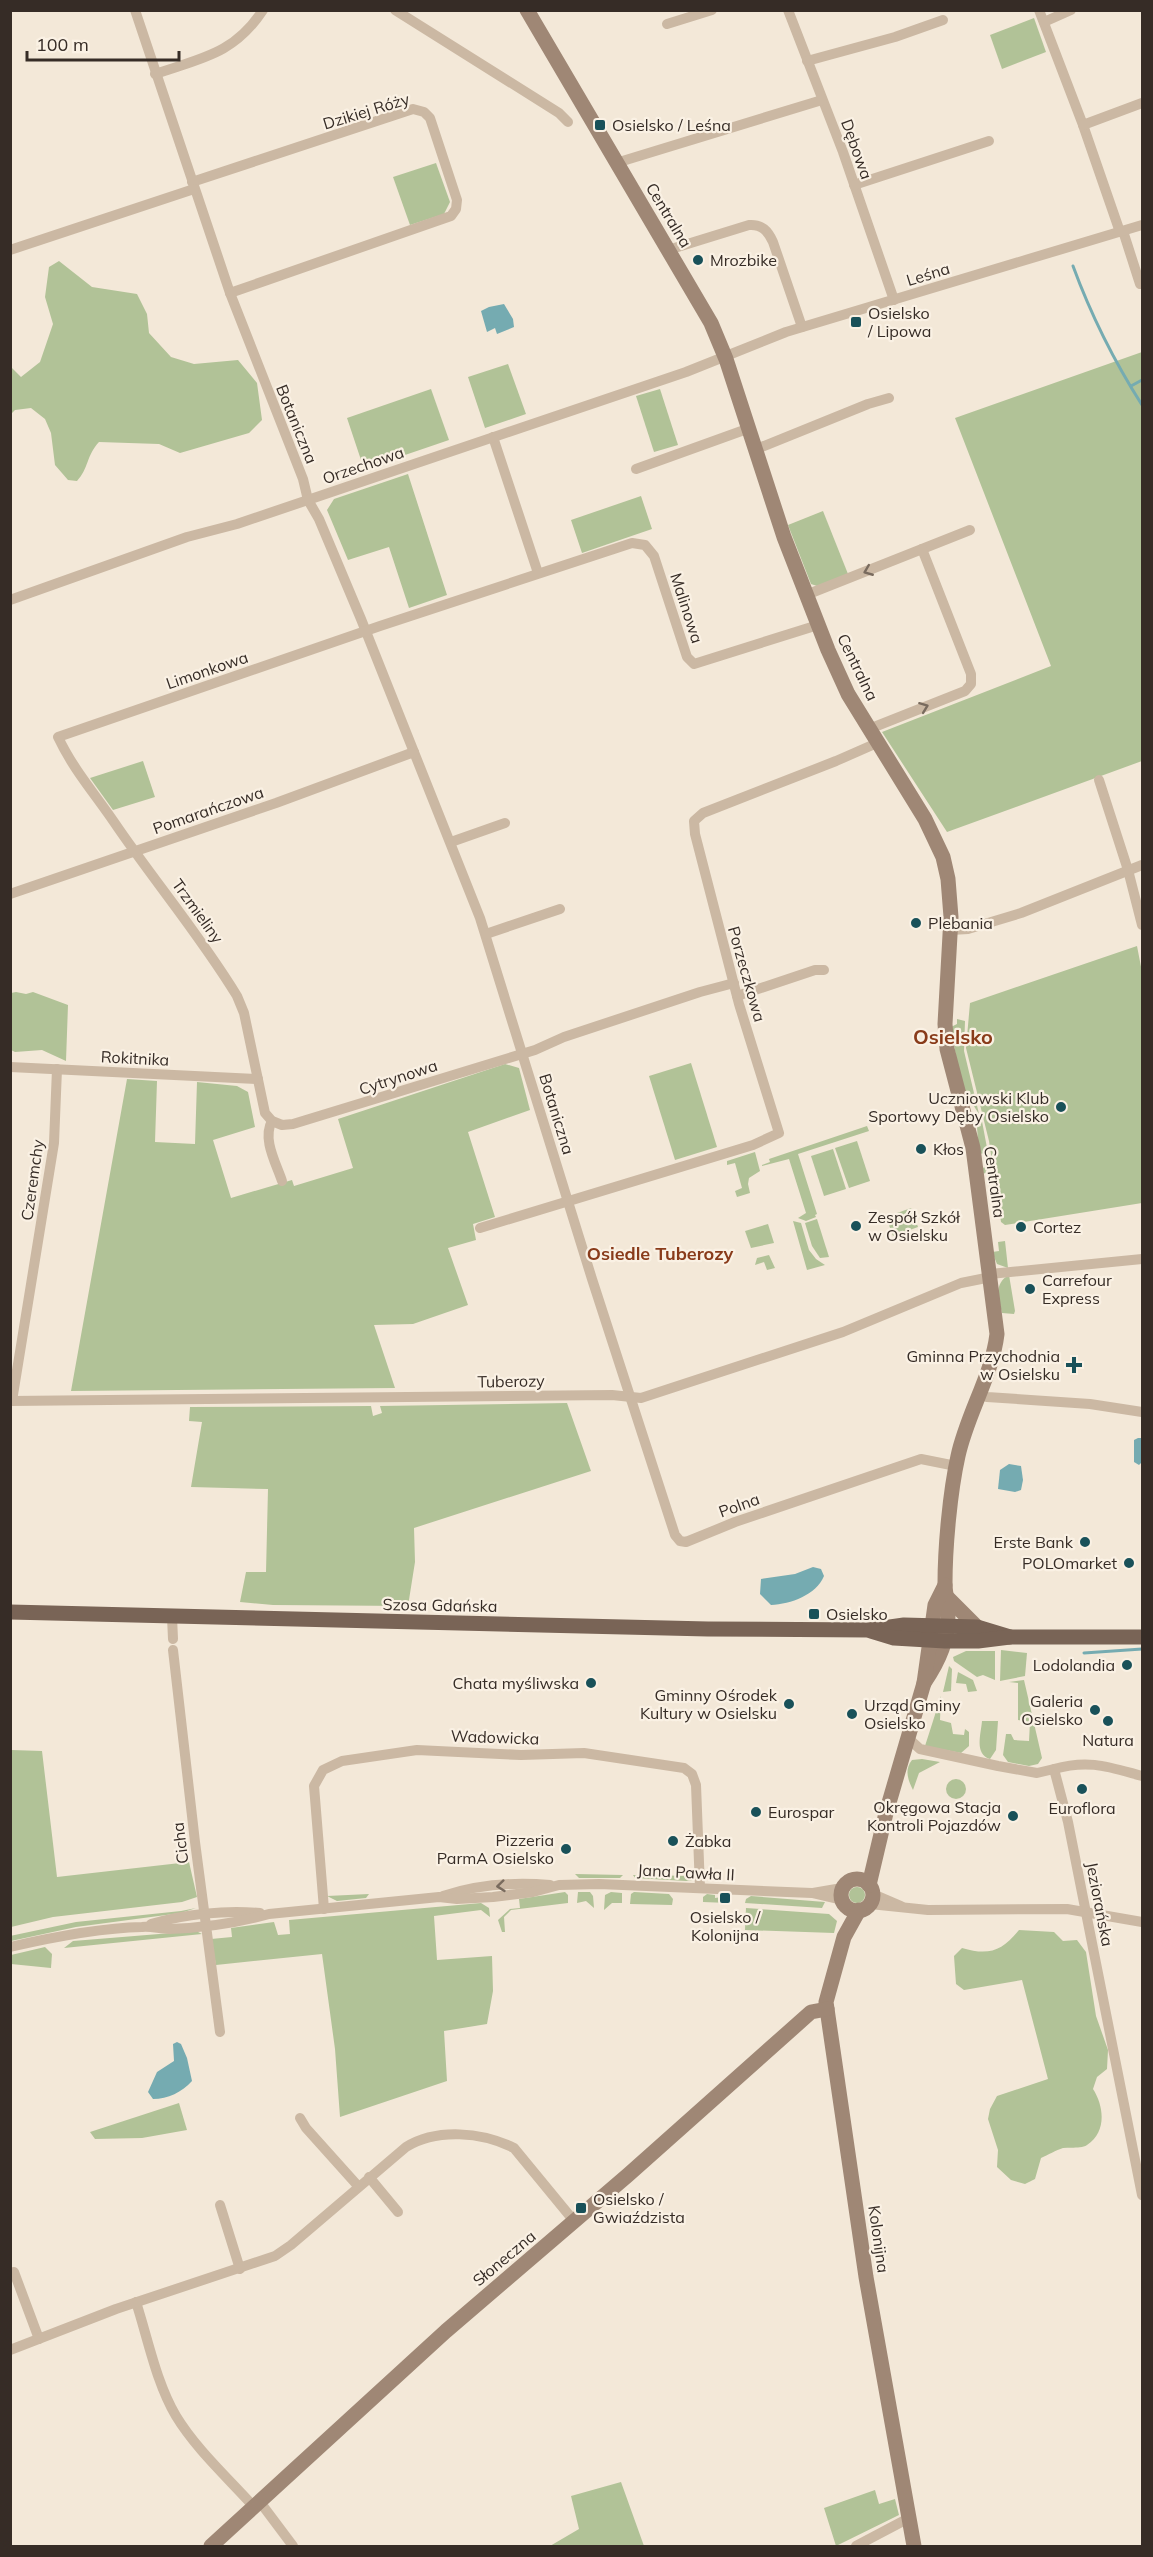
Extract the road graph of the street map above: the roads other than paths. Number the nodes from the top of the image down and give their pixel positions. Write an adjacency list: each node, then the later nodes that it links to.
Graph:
1 (135, 10): 13 (street, Botaniczna)
2 (263, 10): 13 (street)
3 (395, 10): 16 (street)
4 (527, 10): 19 (street, Centralna)
5 (712, 10): 11 (street)
6 (788, 10): 12 (street, Dębowa)
7 (1039, 10): 10 (street)
8 (1071, 10): 10 (street)
9 (943, 20): 12 (street)
10 (1044, 22): 17 (street)
11 (667, 24)
12 (807, 61): 14 (street, Dębowa)
13 (155, 74): 21 (street, Botaniczna)
14 (822, 100): 19 (street); 20 (street, Dębowa)
15 (1143, 103): 17 (street)
16 (568, 122)
17 (1083, 125): 23 (street)
18 (989, 141): 20 (street)
19 (616, 163): 25 (street, Centralna)
20 (854, 185): 28 (street, Dębowa)
21 (193, 186): 24 (street); 27 (street, Botaniczna); 27 (street, Dzikiej Róży)
22 (1143, 225): 23 (street, Leśna)
23 (1122, 231): 26 (street); 28 (street, Leśna)
24 (10, 250)
25 (668, 250): 29 (street); 30 (street, Centralna)
26 (1140, 284)
27 (230, 293): 36 (street, Botaniczna)
28 (894, 300): 29 (street, Leśna)
29 (802, 327): 30 (street, Leśna)
30 (724, 356): 32 (street, Centralna); 33 (street, Orzechowa)
31 (889, 398): 34 (street)
32 (747, 429): 34 (street, Centralna); 35 (street)
33 (493, 437): 36 (street, Orzechowa); 39 (street)
34 (754, 450): 40 (street, Centralna)
35 (636, 469)
36 (308, 500): 41 (street, Orzechowa); 43 (street, Botaniczna)
37 (970, 530): 38 (street)
38 (922, 549): 40 (street, one-way to 40); 44 (street, one-way to 38)
39 (538, 573): 42 (street, Malinowa); 43 (street, Malinowa)
40 (806, 595): 42 (street, Centralna)
41 (10, 600)
42 (818, 625): 44 (street, Centralna)
43 (366, 632): 45 (street, Limonkowa); 46 (street, Botaniczna)
44 (873, 736): 56 (street, Centralna); 59 (street, Porzeczkowa)
45 (58, 737): 50 (street, Trzmieliny)
46 (414, 752): 49 (street, Botaniczna); 50 (street, Pomarańczowa)
47 (1099, 780): 52 (street)
48 (505, 824): 49 (street)
49 (451, 842): 57 (street, Botaniczna)
50 (134, 852): 53 (street, Pomarańczowa); 64 (street, Trzmieliny)
51 (1143, 865): 52 (street)
52 (1128, 870): 55 (street); 56 (street)
53 (10, 894)
54 (560, 909): 57 (street)
55 (1143, 925)
56 (951, 930): 70 (street, Centralna)
57 (486, 934): 61 (street, Botaniczna)
58 (824, 970): 60 (street)
59 (734, 983): 60 (street, Porzeczkowa); 61 (street, Cytrynowa)
60 (737, 996): 67 (street, Porzeczkowa)
61 (522, 1053): 65 (street, Cytrynowa); 67 (street, Botaniczna)
62 (10, 1067): 63 (street, Rokitnika)
63 (57, 1069): 64 (street, Rokitnika); 73 (street, Czeremchy)
64 (258, 1080): 65 (street, Trzmieliny)
65 (277, 1123): 66 (street, Trzmieliny)
66 (282, 1181)
67 (567, 1200): 68 (street); 72 (street, Botaniczna)
68 (480, 1228)
69 (1143, 1258): 70 (street, Tuberozy)
70 (991, 1276): 71 (street, Centralna); 72 (street, Tuberozy)
71 (978, 1394): 74 (street); 75 (street, Centralna)
72 (629, 1396): 73 (street, Tuberozy); 75 (street, Polna)
73 (11, 1401)
74 (1143, 1412)
75 (956, 1466): 76 (street, Centralna)
76 (946, 1591): 79 (street); 80 (street, Centralna)
77 (10, 1612): 78 (main road, Szosa Gdańska)
78 (172, 1617): 80 (main road, Szosa Gdańska); 83 (street)
79 (977, 1627): 80 (main road, Szosa Gdańska); 82 (main road, Szosa Gdańska)
80 (938, 1633): 82 (main road, Szosa Gdańska); 85 (street)
81 (1143, 1636): 82 (main road, Szosa Gdańska)
82 (1010, 1637)
83 (173, 1638)
84 (173, 1650): 92 (street, Cicha)
85 (909, 1739): 86 (street); 89 (street)
86 (1054, 1769): 87 (street); 91 (street, Jeziorańska)
87 (1143, 1776)
88 (700, 1888): 89 (street, Jana Pawła II); 90 (street, Jana Pawła II); 90 (street, Wadowicka)
89 (858, 1896): 91 (street, Jana Pawła II); 95 (street, Kolonijna)
90 (324, 1909): 92 (street, Jana Pawła II)
91 (1086, 1911): 93 (street, Jana Pawła II); 100 (street, Jeziorańska)
92 (206, 1920): 94 (street, Jana Pawła II); 96 (street, Cicha)
93 (1143, 1922)
94 (10, 1947)
95 (827, 2009): 103 (street, Słoneczna); 110 (street, Kolonijna)
96 (220, 2032)
97 (300, 2118): 99 (street)
98 (369, 2177): 99 (street); 102 (street); 103 (street)
99 (358, 2186): 104 (street)
100 (1143, 2195)
101 (220, 2205): 104 (street)
102 (398, 2212)
103 (574, 2222): 109 (street, Słoneczna)
104 (240, 2270): 106 (street)
105 (14, 2272): 107 (street)
106 (136, 2302): 107 (street); 109 (street)
107 (39, 2339): 108 (street)
108 (10, 2350)
109 (257, 2504): 111 (street, Słoneczna); 112 (street)
110 (909, 2518): 113 (street); 114 (street, Kolonijna)
111 (211, 2547)
112 (293, 2547)
113 (856, 2547)
114 (914, 2547)

